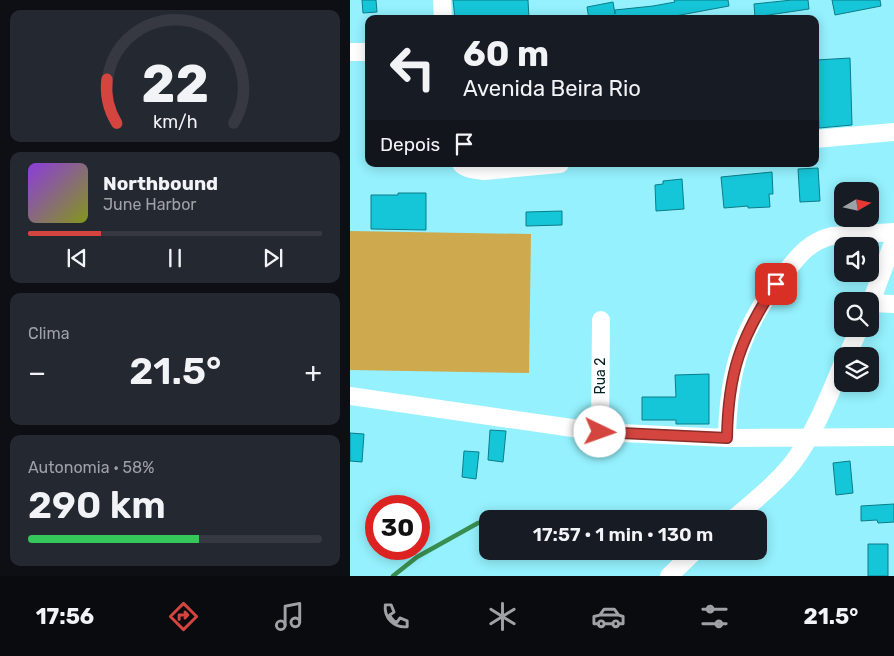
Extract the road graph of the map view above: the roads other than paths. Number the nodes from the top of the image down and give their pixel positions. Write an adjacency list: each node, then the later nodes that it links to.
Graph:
1 (442, 0): 2 (street)
2 (443, 15)
3 (350, 52): 4 (street)
4 (365, 52)
5 (894, 132): 6 (street)
6 (819, 140)
7 (466, 167): 8 (street)
8 (527, 167)
9 (894, 232): 19 (street)
10 (894, 240): 11 (street)
11 (874, 292)
12 (879, 304): 13 (street)
13 (894, 304)
14 (600, 320): 17 (street, Rua 2)
15 (834, 383): 20 (street)
16 (350, 396): 17 (street)
17 (600, 432): 19 (street)
18 (894, 437): 20 (street)
19 (727, 438): 20 (street)
20 (809, 438): 21 (street)
21 (743, 510)
22 (686, 560): 23 (street)
23 (669, 576)

